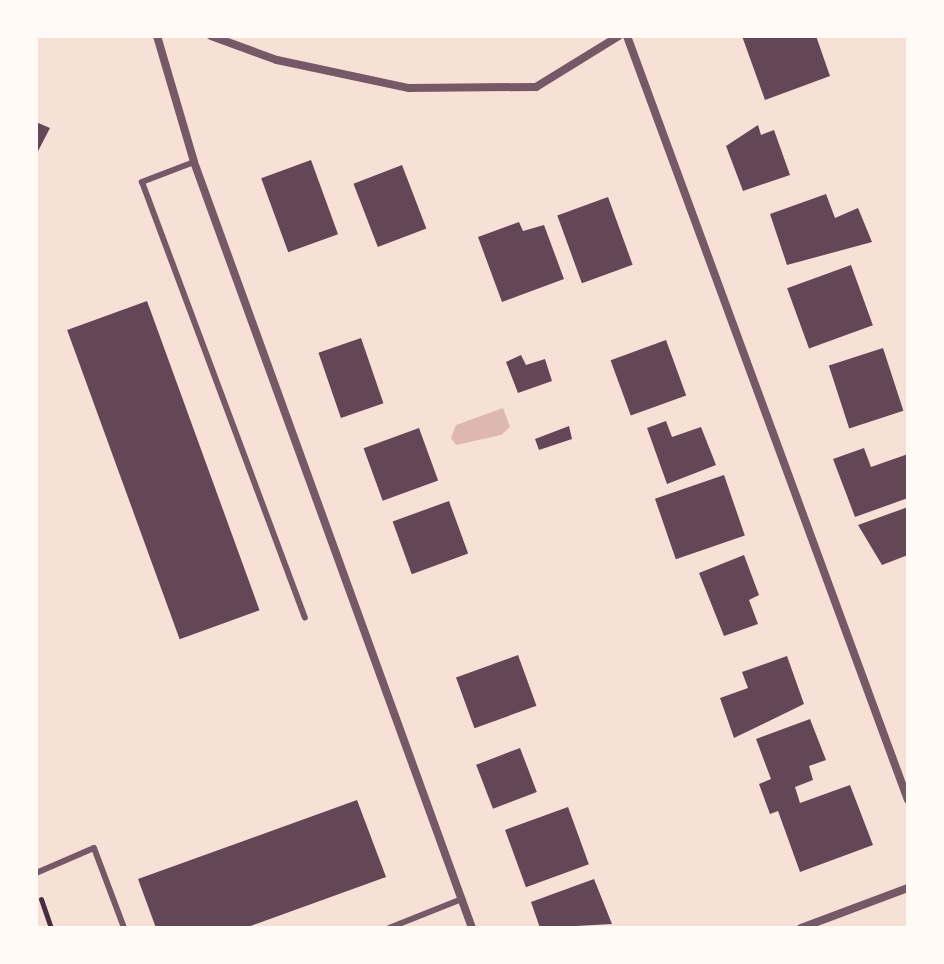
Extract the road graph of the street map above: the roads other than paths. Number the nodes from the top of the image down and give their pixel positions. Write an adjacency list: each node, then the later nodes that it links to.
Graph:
1 (157, 36): 5 (street)
2 (211, 36): 3 (street)
3 (619, 36)
4 (627, 36): 7 (street)
5 (194, 162): 6 (lane); 10 (street)
6 (305, 617)
7 (908, 800)
8 (36, 873): 11 (lane)
9 (908, 888): 14 (street)
10 (462, 899): 12 (lane); 13 (street)
11 (124, 928)
12 (389, 928)
13 (472, 928)
14 (801, 928)

